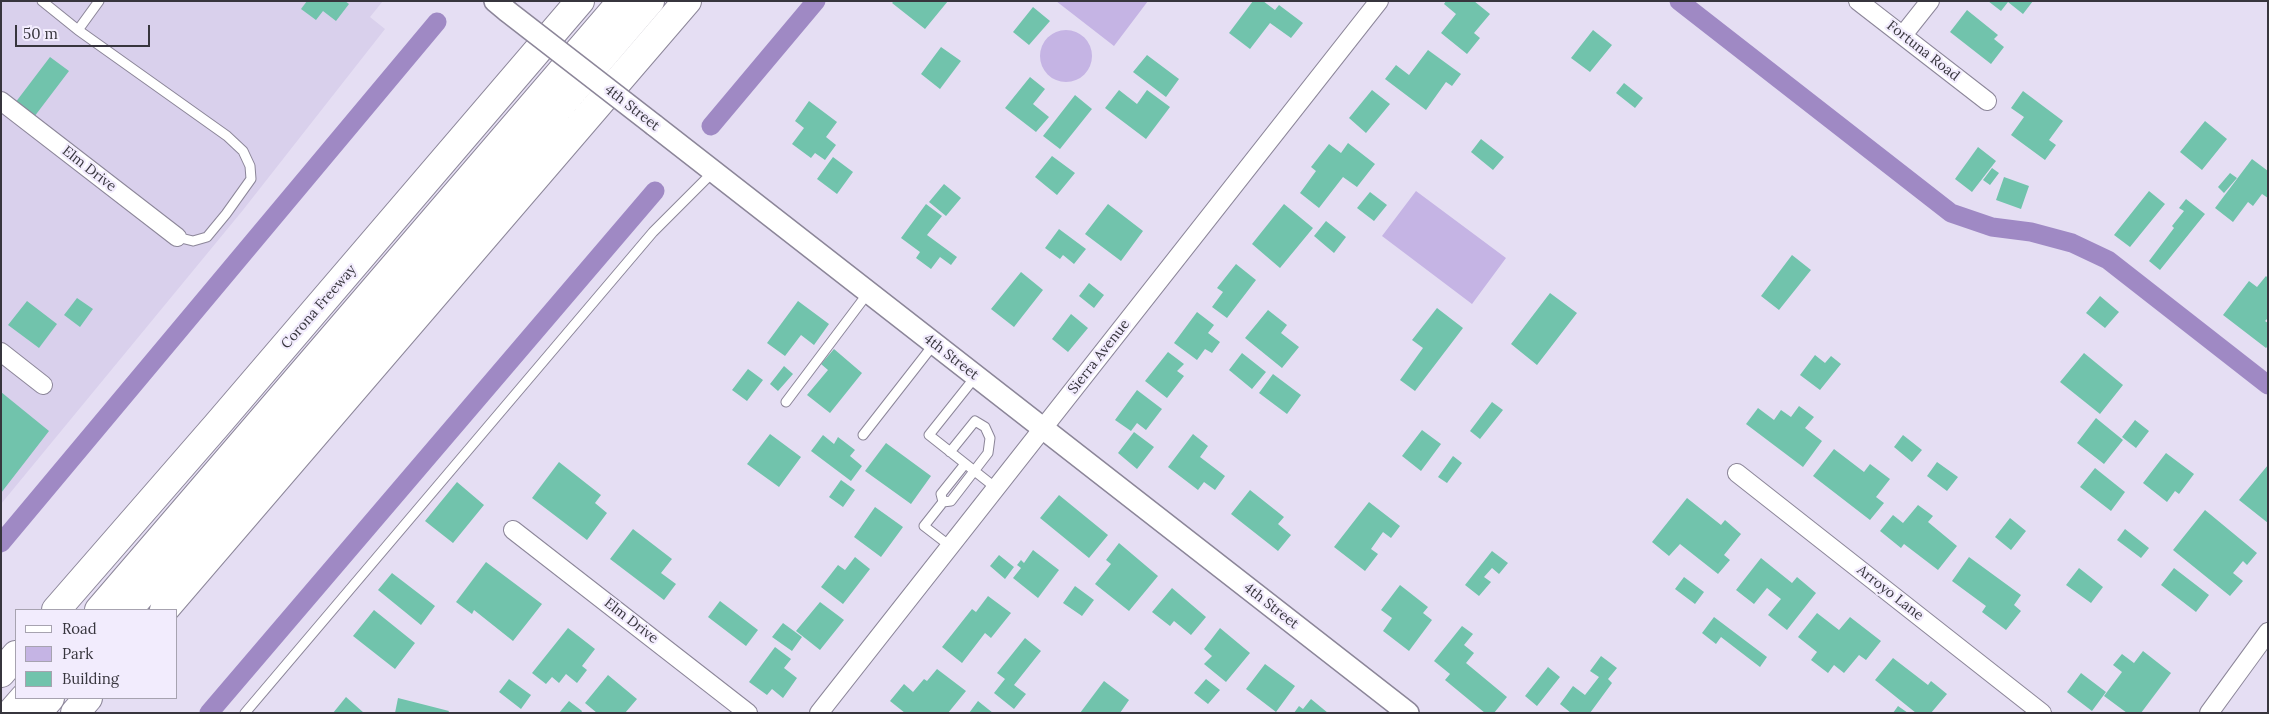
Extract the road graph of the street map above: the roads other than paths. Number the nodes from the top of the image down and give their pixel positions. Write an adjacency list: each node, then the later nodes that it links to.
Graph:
1 (42, 1): 11 (lane)
2 (99, 1): 11 (lane)
3 (580, 1): 33 (highway, Corona Freeway)
4 (622, 1): 34 (highway)
5 (650, 1): 35 (highway)
6 (687, 1): 36 (highway)
7 (1379, 1): 23 (street, Sierra Avenue)
8 (1858, 1): 12 (street, Fortuna Road)
9 (1930, 1): 12 (street)
10 (501, 6): 15 (street, 4th Street, bridge)
11 (78, 30): 16 (lane)
12 (1903, 35): 14 (street, Fortuna Road)
13 (1, 101): 16 (street, Elm Drive)
14 (1987, 101)
15 (710, 169): 17 (street, 4th Street); 46 (lane)
16 (177, 237)
17 (869, 292): 18 (street, 4th Street); 22 (lane)
18 (934, 344): 20 (street, 4th Street); 24 (lane)
19 (1, 352): 21 (street)
20 (976, 376): 23 (street, 4th Street); 25 (lane)
21 (43, 385)
22 (786, 402)
23 (1043, 428): 29 (street, Sierra Avenue); 49 (street, 4th Street)
24 (863, 435)
25 (950, 452): 26 (lane); 27 (lane)
26 (965, 464): 27 (lane); 30 (lane)
27 (975, 471): 29 (lane); 30 (lane)
28 (1737, 473): 50 (street, Arroyo Lane)
29 (996, 488): 32 (street, Sierra Avenue)
30 (943, 502): 32 (lane)
31 (513, 530): 47 (street, Elm Drive)
32 (950, 546): 48 (street, Sierra Avenue)
33 (57, 609)
34 (100, 609)
35 (129, 609)
36 (165, 609)
37 (2268, 632): 51 (street)
38 (15, 656): 39 (highway)
39 (1, 673)
40 (23, 699): 43 (highway)
41 (49, 699): 44 (highway)
42 (87, 699): 45 (highway)
43 (11, 713)
44 (37, 713)
45 (75, 713)
46 (245, 713)
47 (748, 713)
48 (819, 713)
49 (1408, 713)
50 (2042, 713)
51 (2209, 713)

